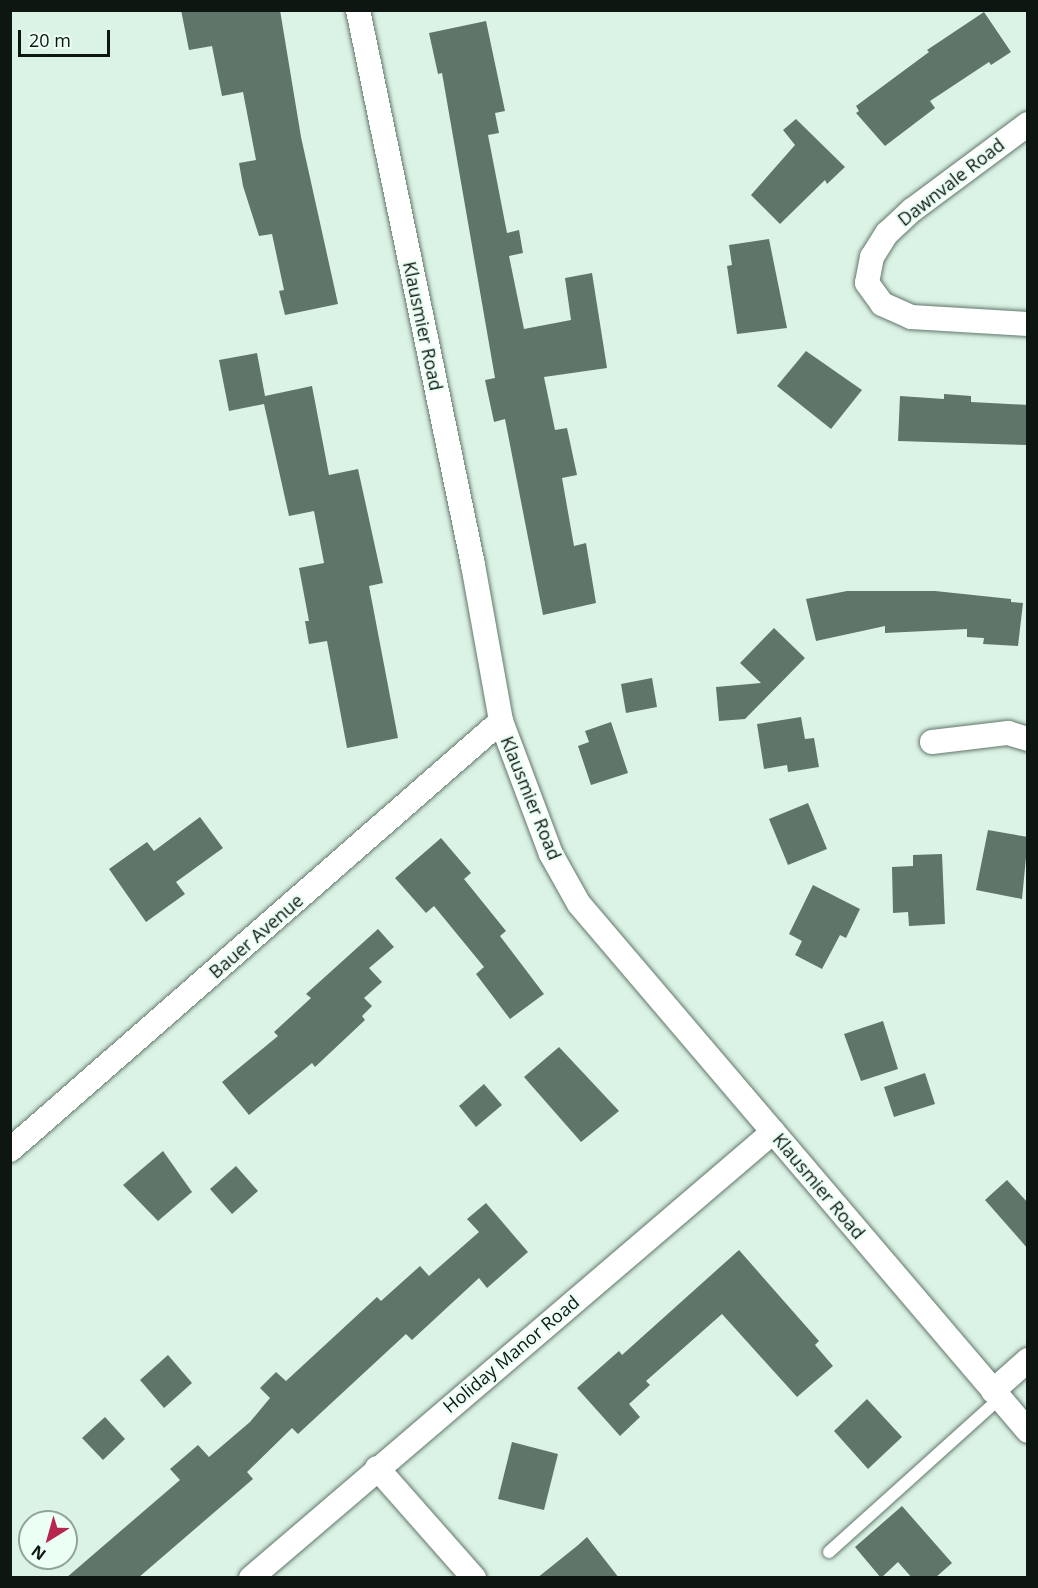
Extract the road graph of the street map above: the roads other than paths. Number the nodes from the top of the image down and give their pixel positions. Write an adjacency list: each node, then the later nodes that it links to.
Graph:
1 (358, 10): 4 (street, Klausmier Road)
2 (1028, 124): 3 (street, Dawnvale Road)
3 (1028, 324)
4 (501, 721): 7 (street, Klausmier Road); 8 (street, Bauer Avenue)
5 (1028, 739): 6 (street)
6 (932, 742)
7 (773, 1132): 10 (street, Klausmier Road); 12 (street, Holiday Manor Road)
8 (10, 1150)
9 (1028, 1360): 10 (street)
10 (996, 1395): 11 (street, Klausmier Road); 13 (lane)
11 (1028, 1431)
12 (377, 1467): 14 (street, Holiday Manor Road); 15 (street)
13 (828, 1552)
14 (251, 1578)
15 (474, 1578)

